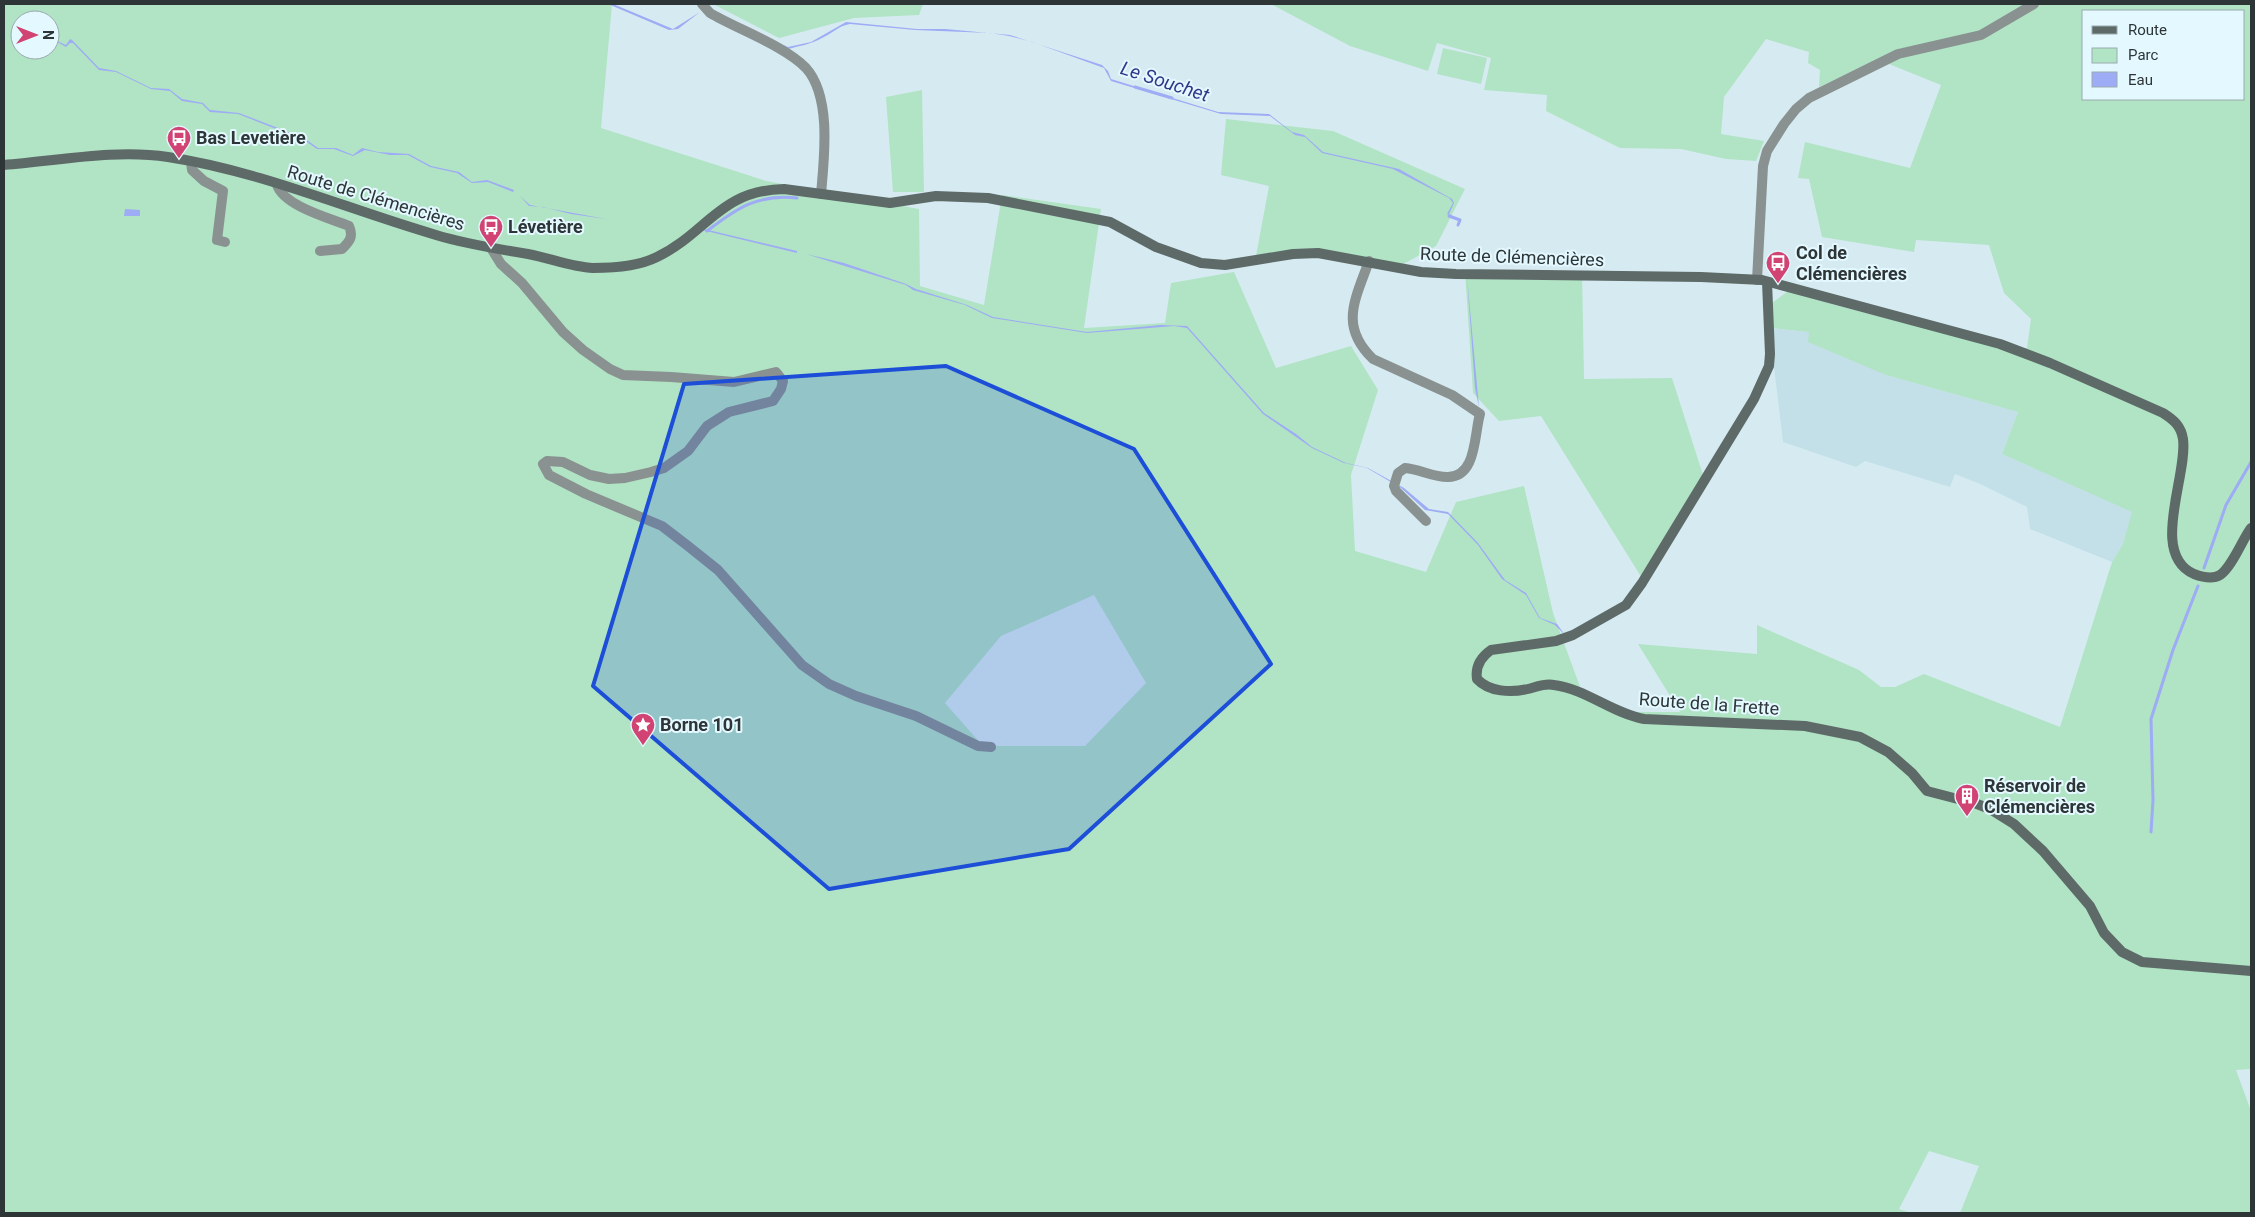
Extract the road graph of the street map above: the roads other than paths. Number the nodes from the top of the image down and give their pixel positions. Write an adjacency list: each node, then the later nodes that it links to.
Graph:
1 (702, 4): 6 (street)
2 (2034, 4): 13 (street)
3 (191, 162): 4 (street, Route de Clémencières); 5 (street, Route de Clémencières); 7 (street)
4 (4, 165)
5 (277, 185): 8 (street, Route de Clémencières); 9 (street)
6 (821, 194): 10 (street, Route de Clémencières); 11 (street, Route de Clémencières)
7 (225, 242)
8 (491, 248): 10 (street, Route de Clémencières); 12 (street)
9 (320, 251)
10 (509, 252): 12 (street)
11 (1369, 261): 13 (street, Route de Clémencières); 14 (street)
12 (502, 264): 16 (street)
13 (1762, 281): 15 (street, Route de Clémencières); 17 (street, Route de la Frette)
14 (1426, 521)
15 (2251, 528)
16 (991, 747)
17 (2251, 970)

